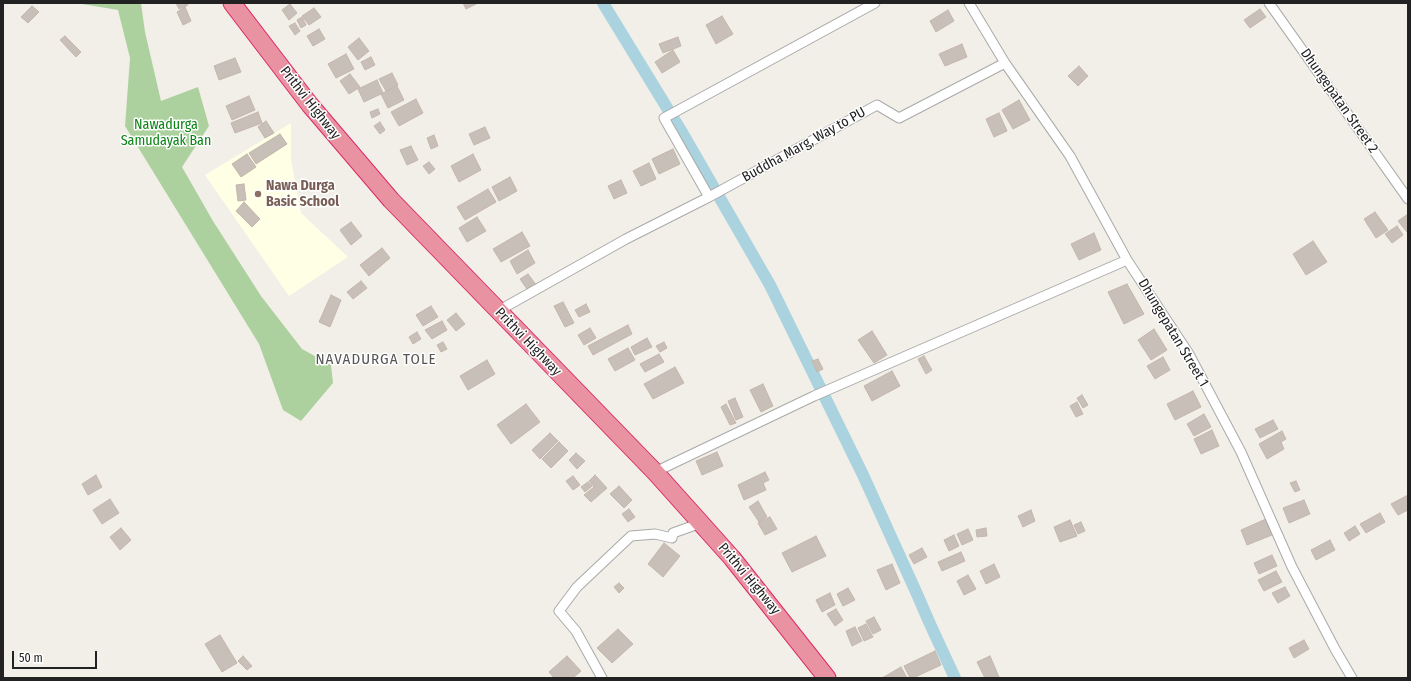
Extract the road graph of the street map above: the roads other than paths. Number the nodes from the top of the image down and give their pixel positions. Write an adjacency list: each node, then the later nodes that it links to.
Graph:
1 (232, 3): 9 (highway, Prithvi Highway)
2 (874, 3): 6 (street)
3 (969, 3): 5 (street, Dhungepatan Street 1)
4 (1269, 3): 7 (street, Dhungepatan Street 2)
5 (1005, 62): 6 (street, Buddha Marg, Way to PU); 8 (street, Dhungepatan Street 1)
6 (709, 197): 9 (street, Buddha Marg, Way to PU)
7 (1408, 199)
8 (1127, 260): 10 (street); 14 (street, Dhungepatan Street 1)
9 (498, 311): 10 (highway, Prithvi Highway)
10 (654, 472): 11 (highway, Prithvi Highway)
11 (701, 523): 12 (street); 13 (highway, Prithvi Highway)
12 (602, 678)
13 (827, 678)
14 (1352, 678)

